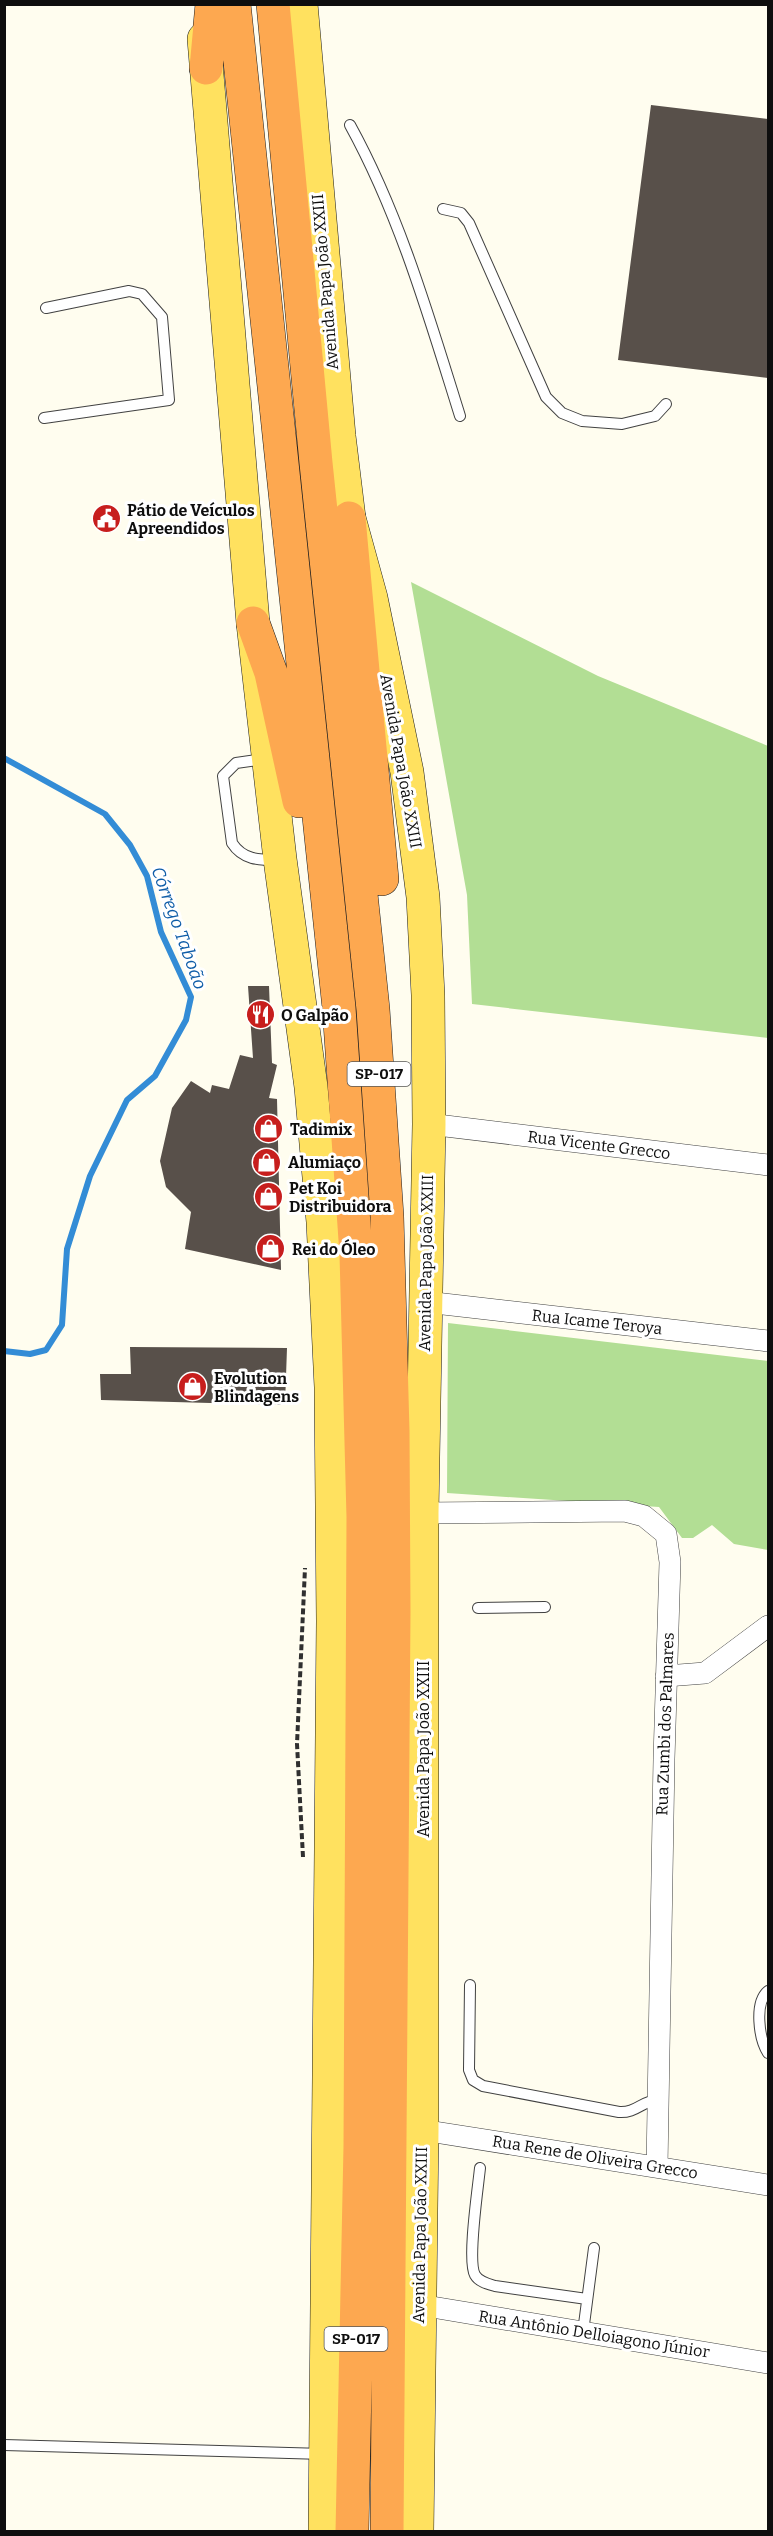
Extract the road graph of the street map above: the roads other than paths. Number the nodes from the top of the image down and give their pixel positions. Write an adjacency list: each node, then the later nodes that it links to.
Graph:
1 (200, 4): 6 (main road)
2 (212, 4): 6 (highway)
3 (234, 4): 17 (highway, Avenida Papa João XXIII / SP-017)
4 (273, 4): 18 (highway, Avenida Papa João XXIII / SP-017)
5 (301, 4): 13 (main road, Avenida Papa João XXIII)
6 (206, 68): 14 (main road)
7 (350, 124): 11 (lane)
8 (443, 209): 10 (lane)
9 (46, 308): 12 (lane)
10 (666, 404)
11 (460, 416)
12 (44, 417)
13 (349, 518): 18 (highway); 19 (main road, Avenida Papa João XXIII)
14 (254, 623): 15 (main road); 17 (highway)
15 (269, 758): 16 (main road); 16 (lane)
16 (280, 860): 43 (main road)
17 (339, 1008): 33 (highway, Avenida Papa João XXIII / SP-017)
18 (373, 1009): 33 (highway, Avenida Papa João XXIII / SP-017)
19 (429, 1124): 20 (street, Rua Vicente Grecco); 21 (main road, Avenida Papa João XXIII)
20 (768, 1165)
21 (426, 1302): 22 (street, Rua Icame Teroya); 23 (main road, Avenida Papa João XXIII)
22 (768, 1341)
23 (422, 1512): 27 (street, Rua Zumbi dos Palmares); 32 (main road, Avenida Papa João XXIII)
24 (545, 1606): 25 (lane)
25 (478, 1608)
26 (768, 1626): 27 (street)
27 (666, 1676): 31 (street, Rua Zumbi dos Palmares)
28 (470, 1985): 31 (lane)
29 (768, 1990): 30 (lane)
30 (768, 2053)
31 (658, 2100): 34 (street, Rua Zumbi dos Palmares)
32 (422, 2130): 34 (street, Rua Rene de Oliveira Grecco); 39 (main road, Avenida Papa João XXIII)
33 (375, 2148): 45 (highway, Avenida Papa João XXIII / SP-017); 46 (highway, Avenida Papa João XXIII / SP-017)
34 (657, 2167): 36 (street, Rua Rene de Oliveira Grecco)
35 (480, 2168): 38 (lane)
36 (768, 2185)
37 (594, 2248): 38 (lane)
38 (587, 2299): 40 (lane)
39 (420, 2305): 40 (street, Rua Antônio Delloiagono Júnior); 47 (main road, Avenida Papa João XXIII)
40 (583, 2332): 41 (street, Rua Antônio Delloiagono Júnior)
41 (768, 2363)
42 (4, 2445): 43 (lane)
43 (327, 2454): 44 (main road)
44 (325, 2532)
45 (352, 2532)
46 (387, 2532)
47 (417, 2532)

